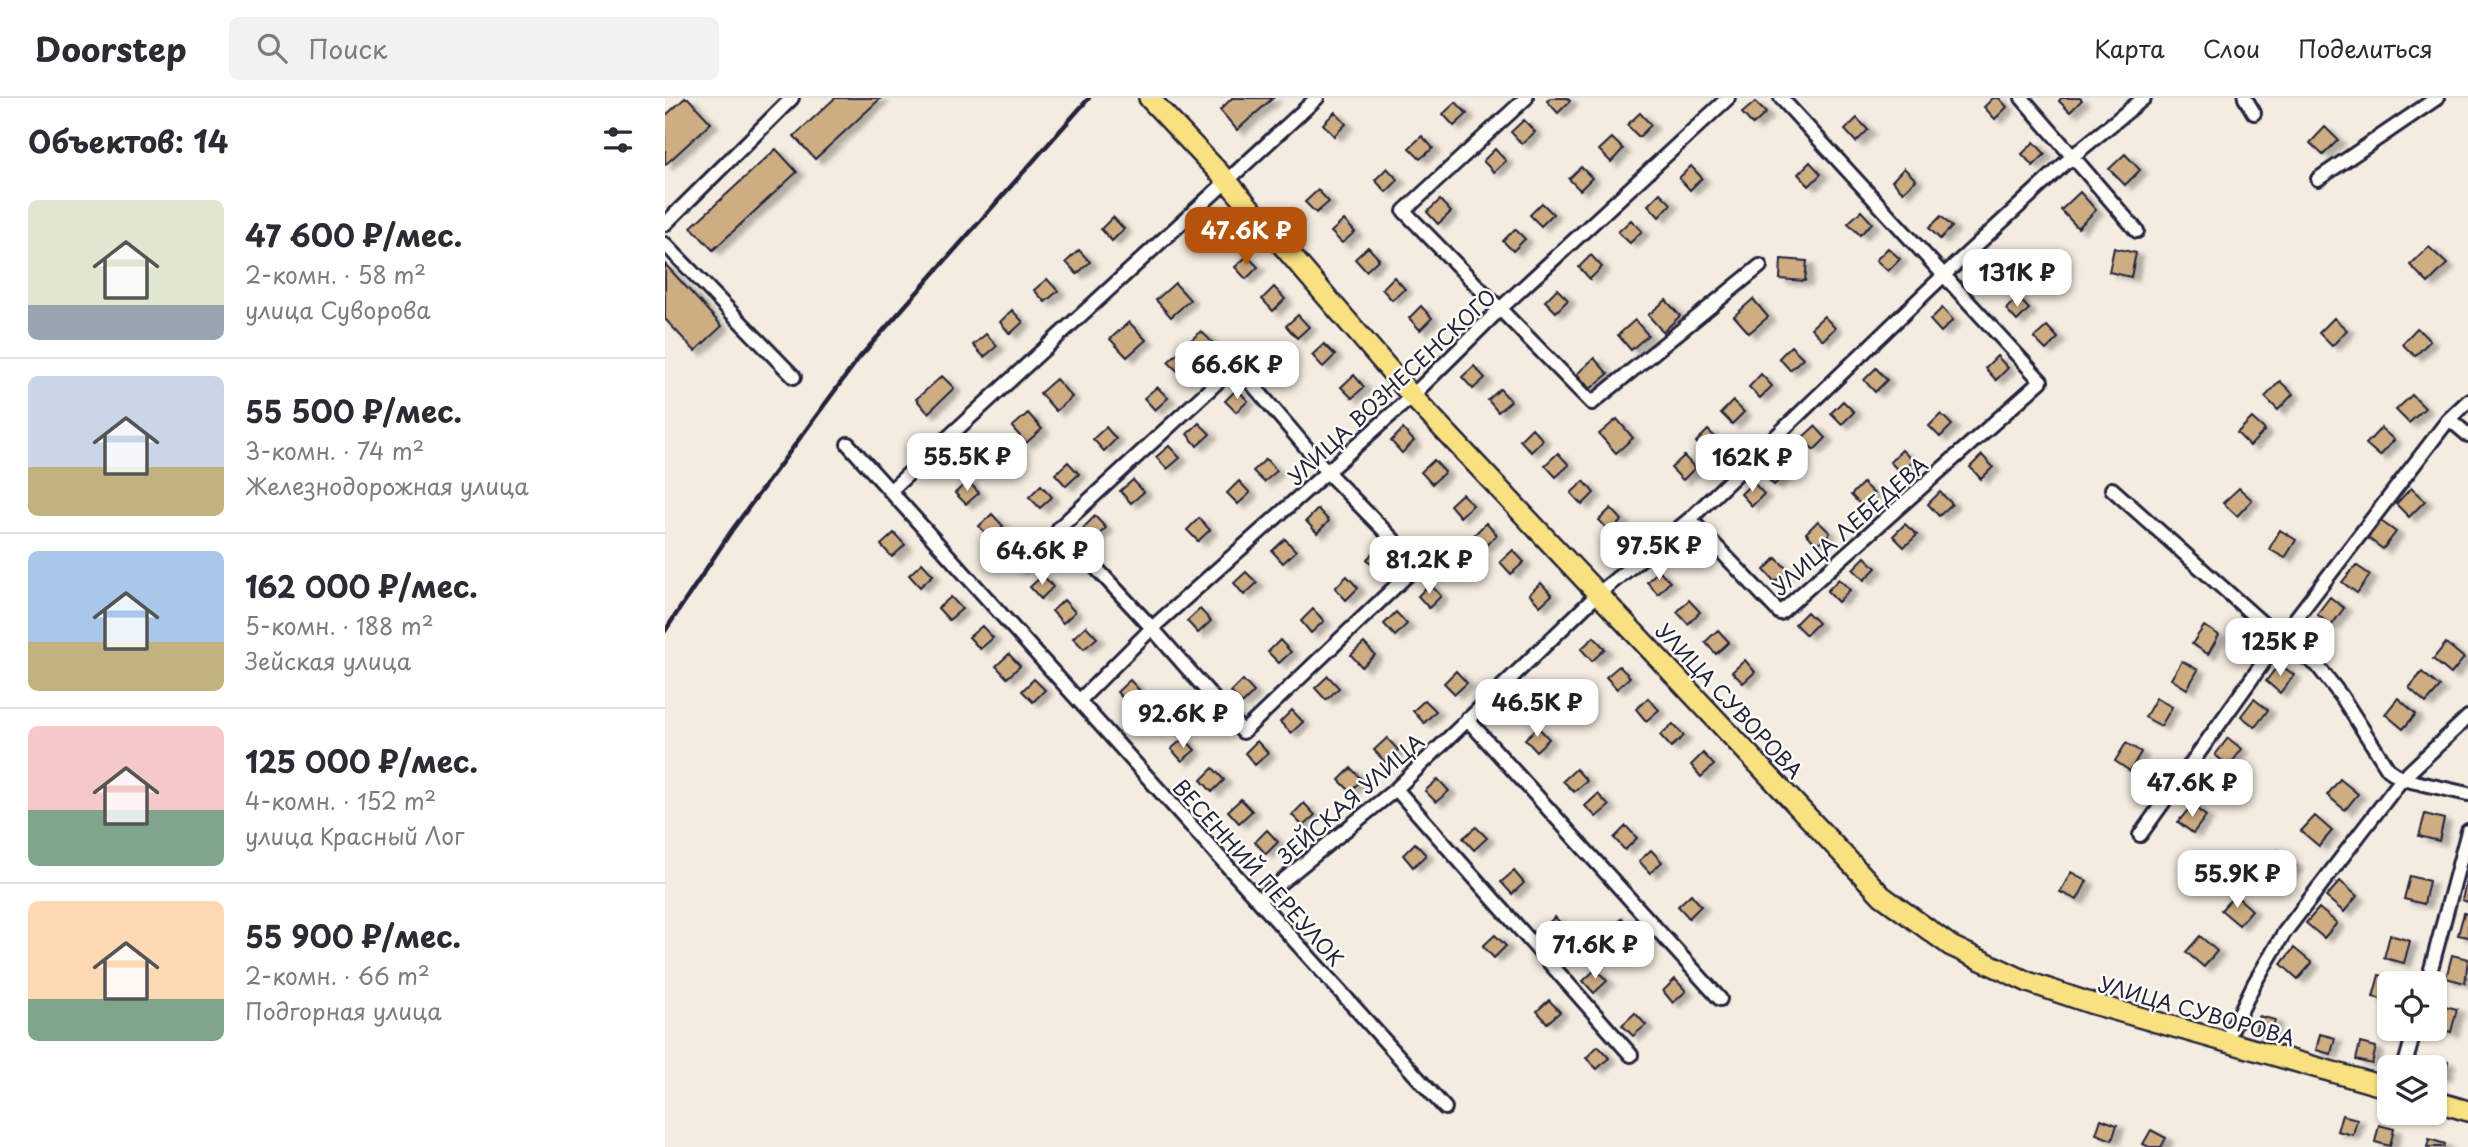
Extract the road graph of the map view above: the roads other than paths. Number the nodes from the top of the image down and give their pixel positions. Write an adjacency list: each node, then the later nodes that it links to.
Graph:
1 (792, 98): 15 (street)
2 (1149, 98): 14 (main road, УЛИЦА СУВОРОВА)
3 (1317, 98): 14 (street)
4 (1526, 98): 20 (street)
5 (1728, 98): 20 (street, УЛИЦА ВОЗНЕСЕНСКОГО)
6 (1781, 98): 19 (street)
7 (2022, 98): 12 (street)
8 (2144, 98): 12 (street, ЗЕЙСКАЯ УЛИЦА)
9 (2245, 98): 11 (street)
10 (2437, 98): 13 (street)
11 (2254, 113)
12 (2074, 155): 16 (street); 19 (street, ЗЕЙСКАЯ УЛИЦА)
13 (2318, 179)
14 (1227, 181): 22 (main road, УЛИЦА СУВОРОВА); 28 (street)
15 (665, 224)
16 (2137, 231)
17 (665, 244): 21 (street)
18 (1760, 266): 20 (street)
19 (1943, 276): 30 (street, ЗЕЙСКАЯ УЛИЦА); 30 (street, УЛИЦА ЛЕБЕДЕВА)
20 (1501, 308): 22 (street, УЛИЦА ВОЗНЕСЕНСКОГО)
21 (794, 377)
22 (1412, 396): 27 (street, УЛИЦА ВОЗНЕСЕНСКОГО); 31 (main road, УЛИЦА СУВОРОВА)
23 (2468, 401): 24 (street)
24 (2449, 419): 25 (street); 33 (street)
25 (2468, 435)
26 (848, 444): 28 (street, ВЕСЕННИЙ ПЕРЕУЛОК)
27 (1328, 473): 32 (street, УЛИЦА ВОЗНЕСЕНСКОГО); 32 (street); 32 (street)
28 (891, 489): 34 (street, ВЕСЕННИЙ ПЕРЕУЛОК)
29 (2112, 489): 33 (street)
30 (1690, 519): 31 (street, ЗЕЙСКАЯ УЛИЦА)
31 (1599, 593): 36 (street, ЗЕЙСКАЯ УЛИЦА); 45 (main road, УЛИЦА СУВОРОВА)
32 (1152, 628): 34 (street, УЛИЦА ВОЗНЕСЕНСКОГО)
33 (2280, 639): 37 (street); 41 (street)
34 (1079, 701): 42 (street, ВЕСЕННИЙ ПЕРЕУЛОК)
35 (2468, 717): 37 (street)
36 (1467, 719): 38 (street, ЗЕЙСКАЯ УЛИЦА); 44 (street)
37 (2402, 779): 39 (street); 45 (street)
38 (1397, 789): 42 (street, ЗЕЙСКАЯ УЛИЦА); 46 (street)
39 (2468, 794)
40 (2468, 831): 43 (street)
41 (2140, 835)
42 (1259, 900): 49 (street, ВЕСЕННИЙ ПЕРЕУЛОК)
43 (2430, 971)
44 (1720, 999)
45 (2225, 1043): 47 (main road, УЛИЦА СУВОРОВА)
46 (1631, 1055)
47 (2377, 1085)
48 (2447, 1105): 50 (main road)
49 (1445, 1108)
50 (2468, 1111)

